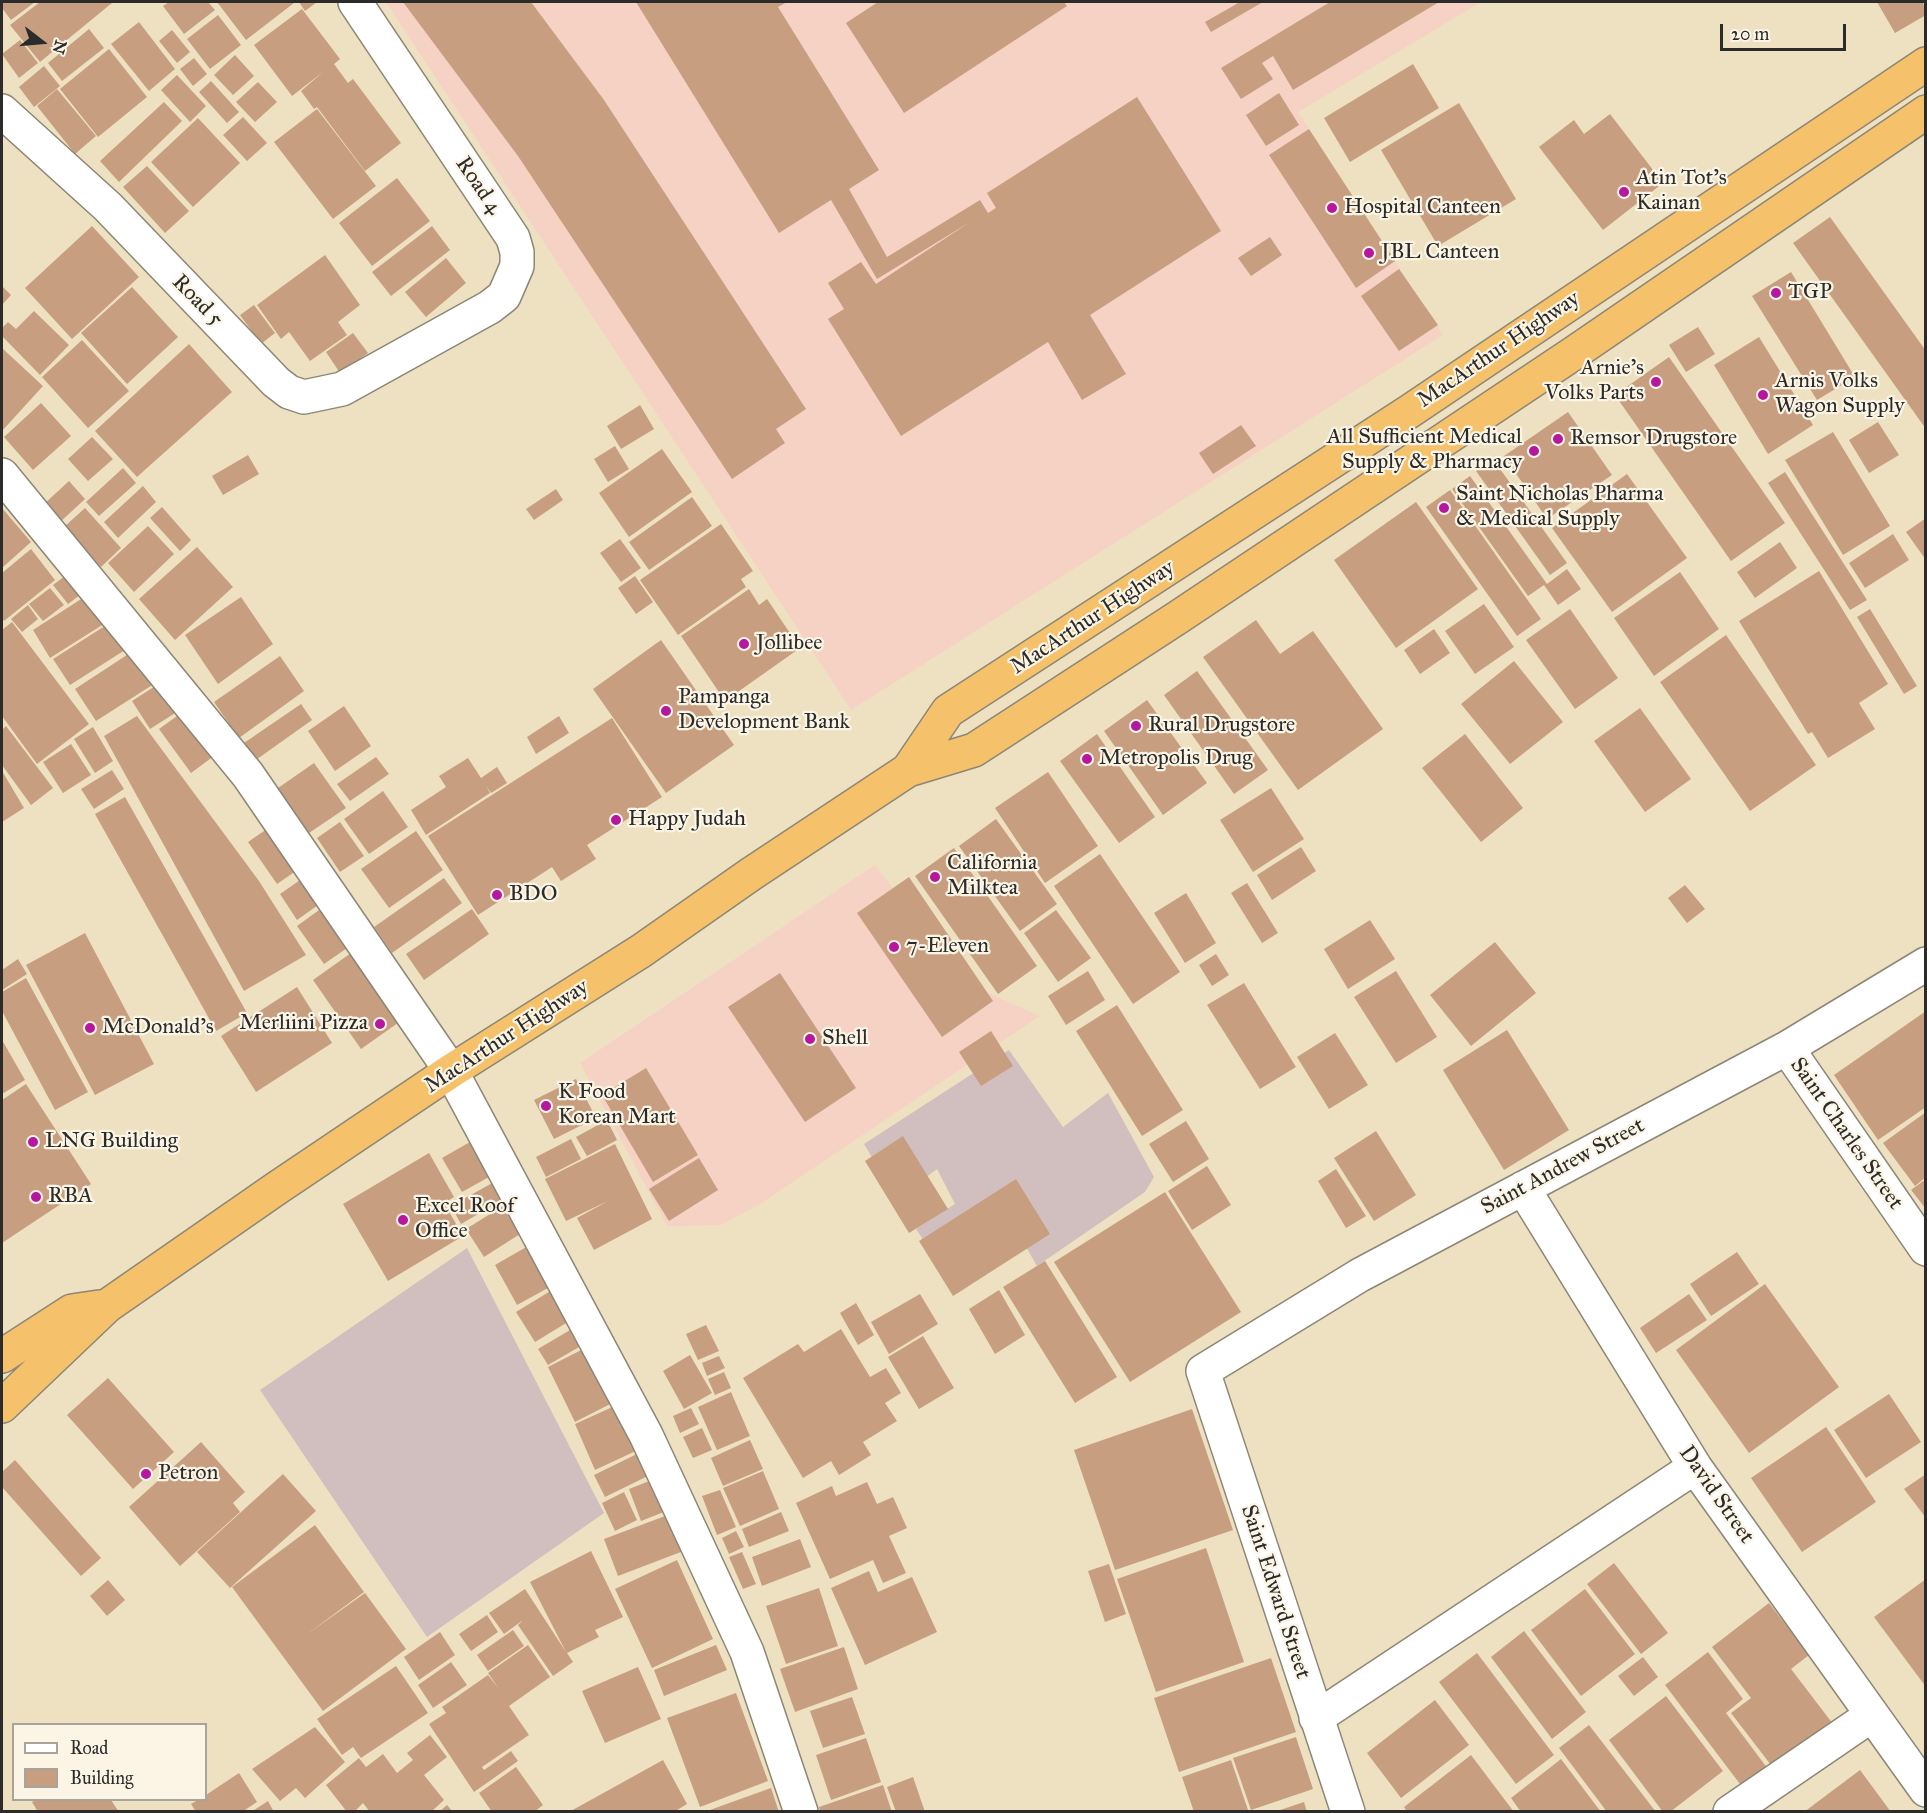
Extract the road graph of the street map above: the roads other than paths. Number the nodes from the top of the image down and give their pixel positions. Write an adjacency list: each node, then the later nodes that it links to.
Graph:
1 (355, 2): 5 (street, Road 4)
2 (1926, 64): 7 (highway, MacArthur Highway)
3 (2, 111): 5 (street, Road 5)
4 (1926, 112): 7 (highway, MacArthur Highway)
5 (420, 346)
6 (2, 475): 10 (street)
7 (908, 770): 10 (highway, MacArthur Highway)
8 (1926, 964): 9 (street, Saint Andrew Street)
9 (1787, 1048): 11 (street, Saint Andrew Street); 12 (street, Saint Charles Street)
10 (451, 1071): 13 (highway, MacArthur Highway); 21 (street)
11 (1523, 1188): 15 (street, Saint Andrew Street); 17 (street, David Street)
12 (1926, 1249)
13 (107, 1306): 14 (highway, MacArthur Highway); 16 (highway, MacArthur Highway)
14 (2, 1356)
15 (1203, 1371): 19 (street, Saint Edward Street)
16 (2, 1406)
17 (1695, 1467): 18 (street, David Street); 19 (street)
18 (1872, 1714): 20 (street, David Street); 23 (street)
19 (1316, 1718): 22 (street, Saint Edward Street)
20 (1926, 1790)
21 (801, 1812)
22 (1348, 1812)
23 (1730, 1812)

